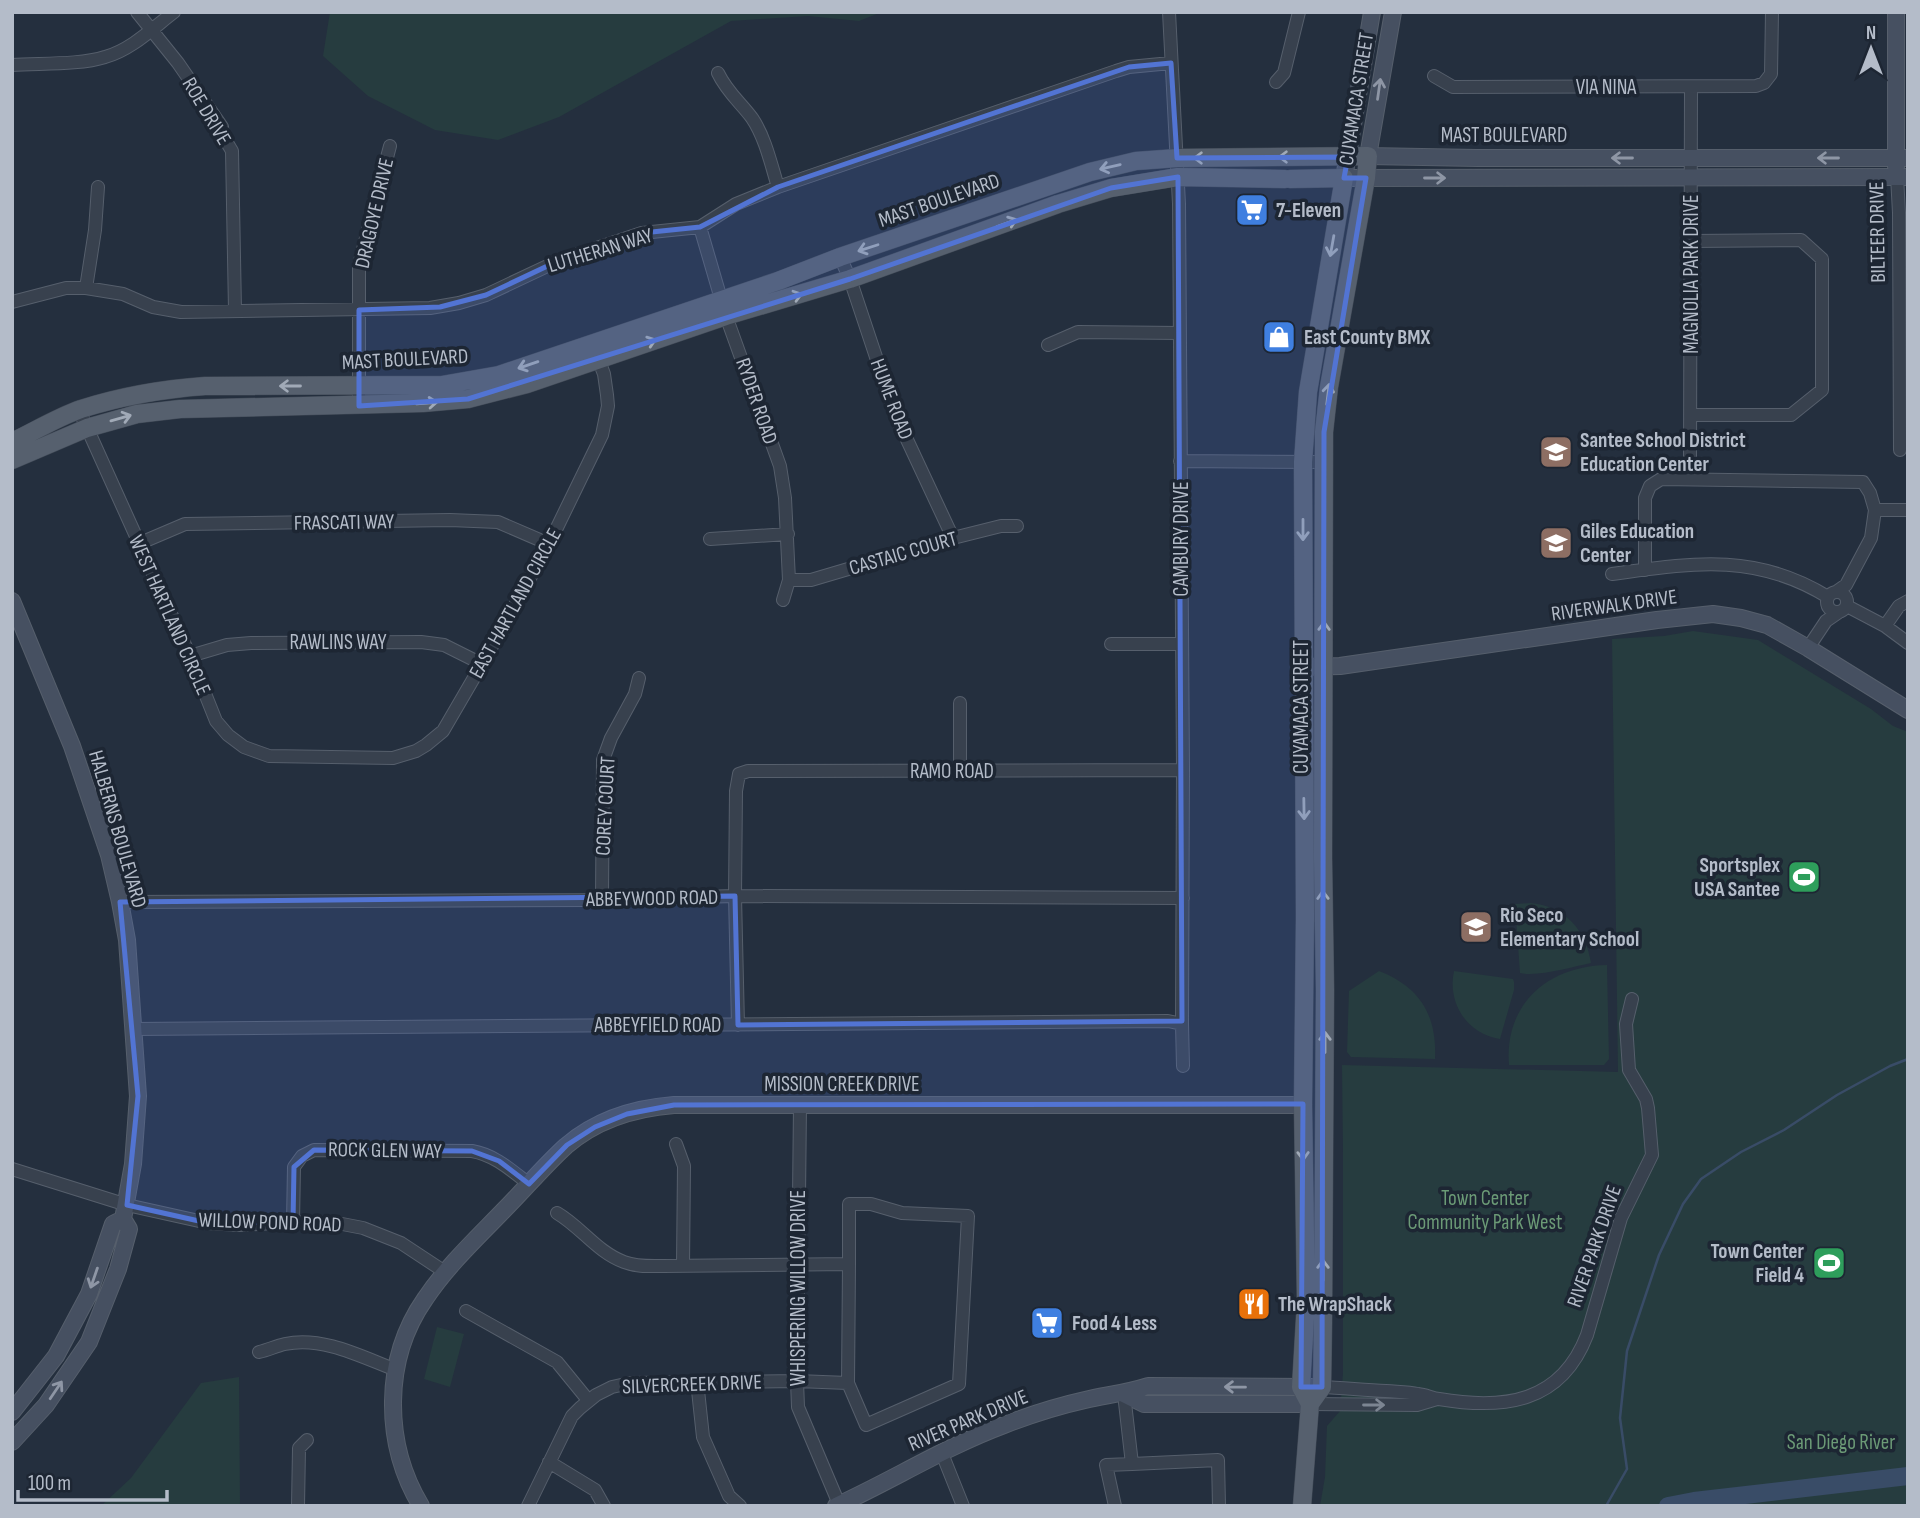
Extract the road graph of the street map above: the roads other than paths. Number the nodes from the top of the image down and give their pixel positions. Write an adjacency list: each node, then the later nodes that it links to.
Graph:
1 (137, 12): 9 (street, ROE DRIVE)
2 (174, 12): 9 (street)
3 (1169, 12): 10 (street, CAMBURY DRIVE)
4 (1299, 12): 14 (street)
5 (1373, 12): 18 (street, CUYAMACA STREET)
6 (1393, 12): 17 (street, CUYAMACA STREET, one-way to 6)
7 (1772, 12): 15 (street, VIA NINA)
8 (1896, 12): 21 (street, BILTEER DRIVE)
9 (150, 31): 11 (street); 36 (street, ROE DRIVE)
10 (1171, 63): 19 (street, CAMBURY DRIVE); 28 (street, LUTHERAN WAY)
11 (12, 65)
12 (718, 73): 28 (street)
13 (1434, 76): 15 (street, VIA NINA)
14 (1276, 82)
15 (1691, 87): 20 (street, MAGNOLIA PARK DRIVE)
16 (390, 146): 37 (street, DRAGOYE DRIVE)
17 (1368, 156): 18 (main road, MAST BOULEVARD); 20 (street, MAST BOULEVARD, one-way to 17); 26 (main road, CUYAMACA STREET)
18 (1348, 157): 19 (main road, MAST BOULEVARD, one-way to 19); 25 (street, CUYAMACA STREET)
19 (1178, 158): 23 (street, CAMBURY DRIVE); 31 (main road, MAST BOULEVARD, one-way to 31)
20 (1690, 158): 21 (street, MAST BOULEVARD, one-way to 20); 24 (street, MAGNOLIA PARK DRIVE)
21 (1902, 158): 22 (street, BILTEER DRIVE)
22 (1902, 176): 24 (street, MAST BOULEVARD); 44 (street, BILTEER DRIVE)
23 (1178, 177): 25 (main road, MAST BOULEVARD); 32 (main road, MAST BOULEVARD, one-way to 23); 38 (street, CAMBURY DRIVE)
24 (1690, 177): 26 (street, MAST BOULEVARD, one-way to 24); 30 (street, MAGNOLIA PARK DRIVE)
25 (1344, 178): 26 (street, MAST BOULEVARD); 52 (main road, CUYAMACA STREET, one-way to 52)
26 (1366, 178): 53 (main road, CUYAMACA STREET, one-way to 26)
27 (98, 187): 33 (street)
28 (778, 187): 29 (street, LUTHERAN WAY)
29 (700, 227): 35 (street, RYDER ROAD); 37 (street, LUTHERAN WAY)
30 (1691, 241): 45 (street, MAGNOLIA PARK DRIVE); 45 (street)
31 (840, 257): 32 (street, HUME ROAD); 35 (main road, MAST BOULEVARD)
32 (850, 279): 35 (main road, MAST BOULEVARD, one-way to 32); 58 (street, HUME ROAD)
33 (86, 288): 34 (street, LUTHERAN WAY); 36 (street, LUTHERAN WAY)
34 (12, 302)
35 (724, 308): 40 (main road, MAST BOULEVARD); 57 (street, RYDER ROAD)
36 (235, 310): 37 (street, LUTHERAN WAY)
37 (359, 310): 41 (street, DRAGOYE DRIVE)
38 (1181, 333): 39 (street); 50 (street, CAMBURY DRIVE)
39 (1048, 345)
40 (595, 351): 41 (main road, MAST BOULEVARD, one-way to 41); 42 (main road, MAST BOULEVARD, one-way to 40); 61 (street, EAST HARTLAND CIRCLE)
41 (359, 385): 42 (street, DRAGOYE DRIVE); 43 (main road, MAST BOULEVARD, one-way to 43)
42 (359, 406): 46 (main road, MAST BOULEVARD, one-way to 42)
43 (79, 410): 46 (street, WEST HARTLAND CIRCLE); 47 (main road, MAST BOULEVARD)
44 (1904, 410): 48 (street, BILTEER DRIVE)
45 (1691, 415): 51 (street, MAGNOLIA PARK DRIVE)
46 (87, 428): 49 (main road, MAST BOULEVARD); 60 (street, WEST HARTLAND CIRCLE)
47 (12, 442)
48 (1900, 450)
49 (12, 460)
50 (1181, 461): 52 (street); 72 (street, CAMBURY DRIVE)
51 (1690, 461)
52 (1303, 462): 53 (street); 76 (main road, CUYAMACA STREET, one-way to 76)
53 (1323, 462): 77 (main road, CUYAMACA STREET, one-way to 53)
54 (1875, 510): 55 (street); 62 (street); 65 (street)
55 (1908, 510)
56 (1017, 526): 58 (street, CASTAIC COURT)
57 (788, 534): 59 (street); 64 (street, RYDER ROAD)
58 (953, 538): 64 (street, CASTAIC COURT)
59 (710, 539)
60 (138, 544): 61 (street, FRASCATI WAY); 74 (street, WEST HARTLAND CIRCLE)
61 (549, 544): 75 (street, EAST HARTLAND CIRCLE)
62 (1645, 570): 63 (street); 65 (street)
63 (1612, 575)
64 (789, 580): 66 (street, RYDER ROAD)
65 (1839, 599): 69 (street); 73 (street)
66 (783, 600)
67 (12, 601): 87 (street, HALBERNS BOULEVARD)
68 (1908, 601): 69 (street)
69 (1885, 626): 70 (street)
70 (1908, 643)
71 (1111, 644): 72 (street)
72 (1181, 644): 82 (street, CAMBURY DRIVE)
73 (1808, 648): 77 (street, RIVERWALK DRIVE); 80 (street, RIVERWALK DRIVE)
74 (190, 656): 75 (street, RAWLINS WAY); 81 (street, WEST HARTLAND CIRCLE)
75 (482, 664): 81 (street, EAST HARTLAND CIRCLE)
76 (1303, 667): 77 (street, RIVERWALK DRIVE); 88 (main road, CUYAMACA STREET, one-way to 88)
77 (1323, 667): 89 (main road, CUYAMACA STREET, one-way to 77)
78 (639, 678): 86 (street, COREY COURT)
79 (960, 703): 83 (street)
80 (1908, 710)
81 (313, 757)
82 (1183, 770): 83 (street, RAMO ROAD); 85 (street, CAMBURY DRIVE)
83 (960, 772): 84 (street, RAMO ROAD)
84 (735, 896): 85 (street, ABBEYWOOD ROAD); 86 (street, ABBEYWOOD ROAD); 92 (street)
85 (1183, 898): 91 (street, CAMBURY DRIVE)
86 (602, 899): 87 (street, ABBEYWOOD ROAD)
87 (120, 902): 93 (street, HALBERNS BOULEVARD)
88 (1304, 969): 89 (main road); 96 (main road, CUYAMACA STREET)
89 (1324, 969): 114 (main road, CUYAMACA STREET, one-way to 89)
90 (1632, 999): 116 (street, RIVER PARK DRIVE)
91 (1182, 1024): 92 (street, ABBEYFIELD ROAD); 94 (street, CAMBURY DRIVE)
92 (738, 1025): 93 (street, ABBEYFIELD ROAD)
93 (134, 1029): 100 (street, HALBERNS BOULEVARD)
94 (1183, 1066)
95 (800, 1105): 96 (street, MISSION CREEK DRIVE); 99 (street, MISSION CREEK DRIVE); 105 (street, WHISPERING WILLOW DRIVE)
96 (1303, 1105): 113 (main road, CUYAMACA STREET, one-way to 113)
97 (676, 1144): 104 (street)
98 (12, 1169): 100 (street, WILLOW POND ROAD)
99 (529, 1184): 102 (street, ROCK GLEN WAY); 106 (street, MISSION CREEK DRIVE)
100 (125, 1212): 102 (street, WILLOW POND ROAD); 119 (street, one-way to 119); 121 (street, one-way to 100)
101 (557, 1213): 104 (street)
102 (293, 1222): 106 (street, WILLOW POND ROAD)
103 (849, 1264): 105 (street); 112 (street); 112 (street)
104 (682, 1265): 105 (street)
105 (799, 1265): 111 (street, WHISPERING WILLOW DRIVE)
106 (445, 1272): 109 (street)
107 (467, 1311): 117 (street)
108 (259, 1352): 109 (street)
109 (396, 1370): 125 (street)
110 (696, 1381): 111 (street, SILVERCREEK DRIVE); 117 (street, SILVERCREEK DRIVE); 130 (street)
111 (797, 1381): 112 (street, SILVERCREEK DRIVE); 126 (street, WHISPERING WILLOW DRIVE)
112 (848, 1383)
113 (1301, 1387): 114 (street, RIVER PARK DRIVE); 115 (street, RIVER PARK DRIVE, one-way to 115); 118 (main road)
114 (1322, 1387): 116 (street, RIVER PARK DRIVE); 118 (main road)
115 (1124, 1394): 118 (street, RIVER PARK DRIVE); 122 (street, RIVER PARK DRIVE); 124 (street)
116 (1438, 1399): 118 (street, RIVER PARK DRIVE, one-way to 116)
117 (588, 1400): 123 (street, SILVERCREEK DRIVE)
118 (1310, 1404): 134 (main road)
119 (12, 1412)
120 (307, 1440): 127 (street)
121 (12, 1443)
122 (941, 1451): 126 (street, RIVER PARK DRIVE); 131 (street)
123 (549, 1462): 128 (street, SILVERCREEK DRIVE); 129 (street)
124 (1132, 1464): 132 (street); 133 (street)
125 (417, 1504)
126 (837, 1505)
127 (298, 1506)
128 (527, 1506)
129 (604, 1506)
130 (740, 1506)
131 (963, 1506)
132 (1115, 1506)
133 (1219, 1506)
134 (1303, 1506)

